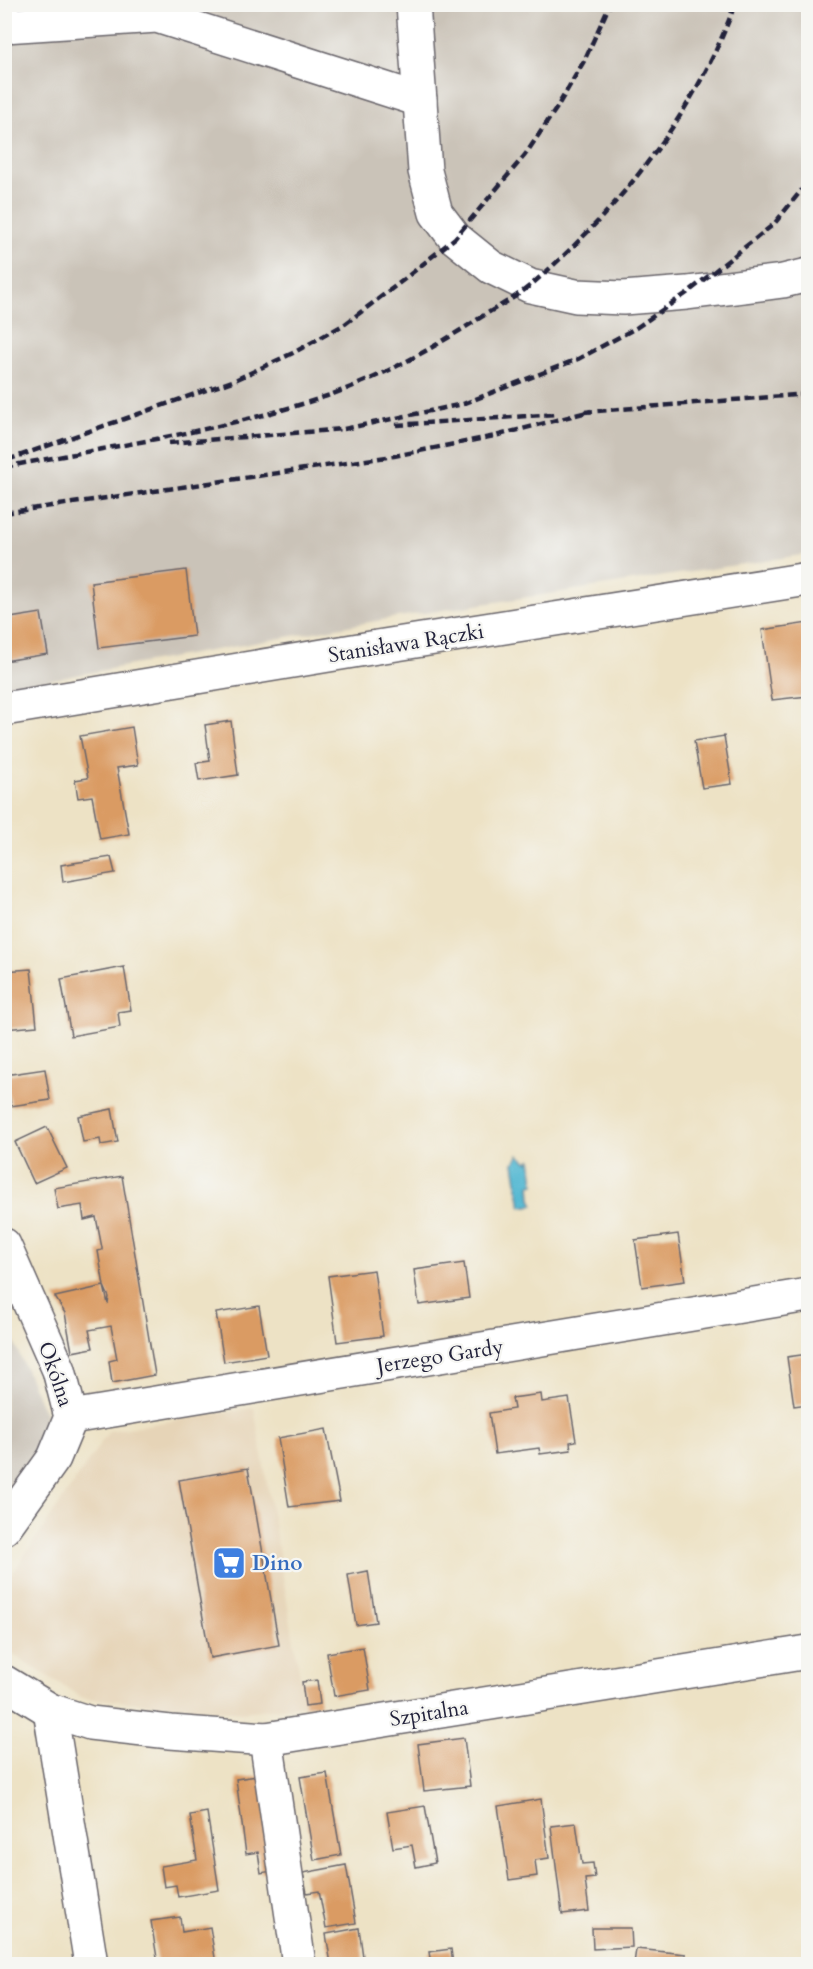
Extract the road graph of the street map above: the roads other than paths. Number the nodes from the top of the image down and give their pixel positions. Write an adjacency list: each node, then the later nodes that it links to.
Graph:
1 (413, 4): 3 (street)
2 (4, 26): 3 (street)
3 (420, 100): 4 (street)
4 (808, 274)
5 (808, 579): 6 (street, Stanisława Rączki)
6 (4, 709)
7 (4, 1245): 9 (street, Okólna)
8 (808, 1295): 9 (street, Jerzego Gardy)
9 (71, 1417): 10 (street, Okólna)
10 (4, 1528)
11 (808, 1652): 14 (street, Szpitalna)
12 (4, 1682): 13 (street, Szpitalna)
13 (50, 1710): 14 (street, Szpitalna); 15 (street)
14 (266, 1739): 16 (street)
15 (91, 1965)
16 (299, 1965)

